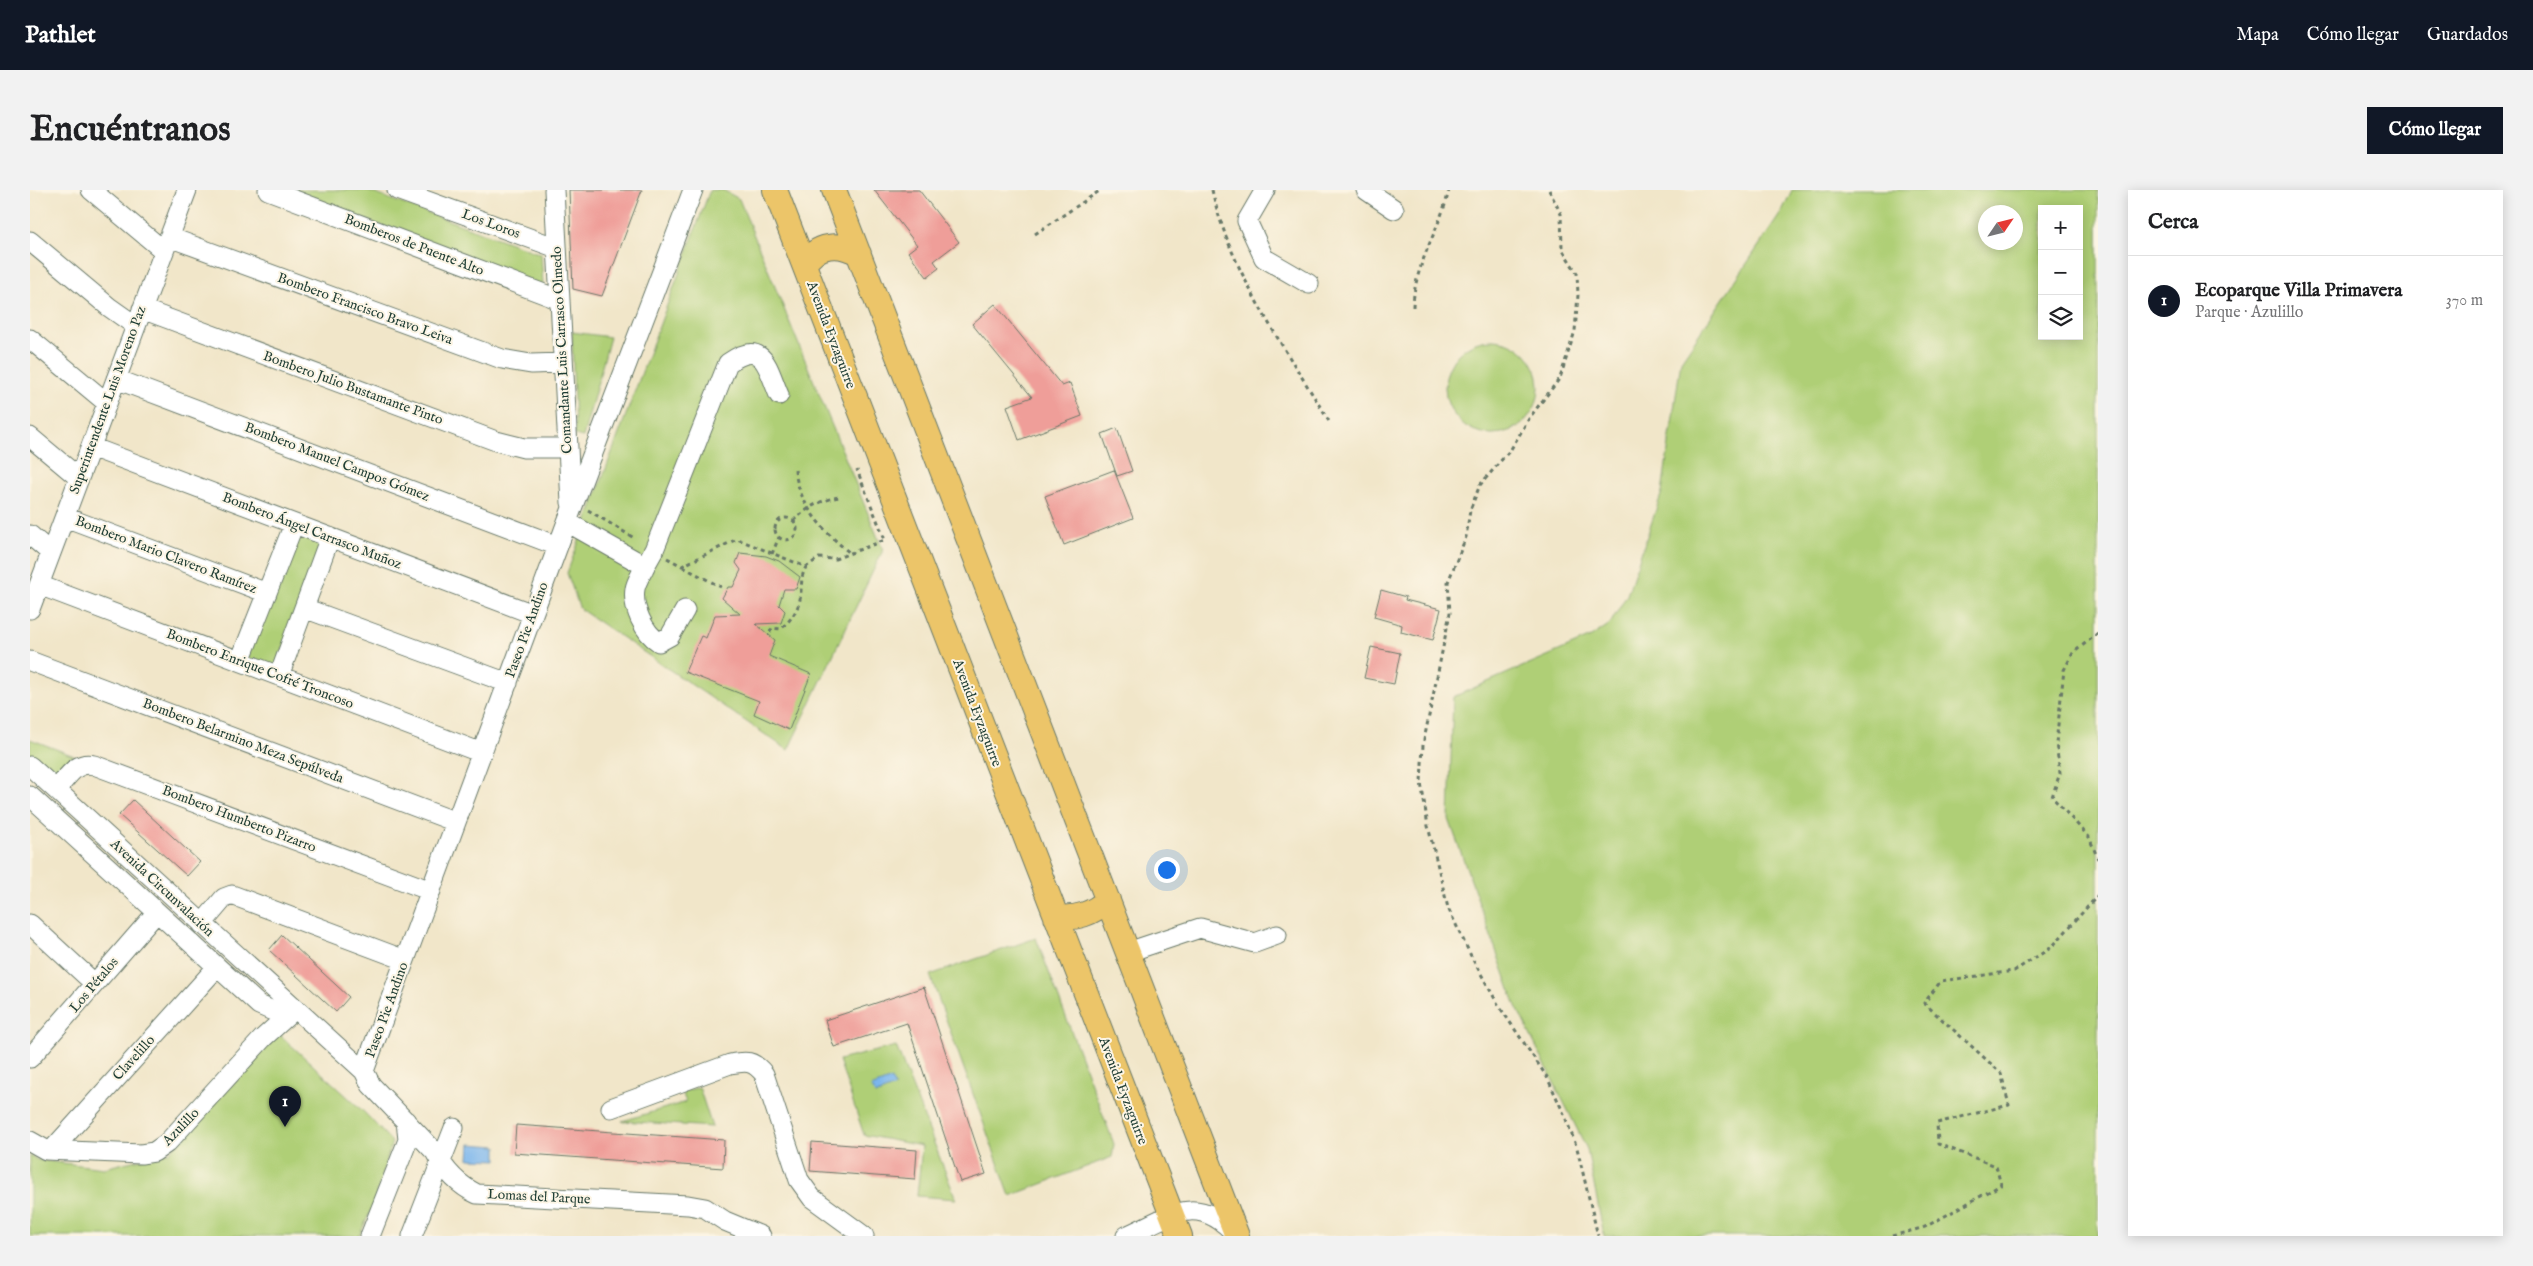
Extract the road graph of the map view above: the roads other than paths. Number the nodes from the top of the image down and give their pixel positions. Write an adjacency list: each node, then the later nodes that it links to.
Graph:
1 (91, 190): 13 (street, Bombero Francisco Bravo Leiva)
2 (187, 190): 13 (street, Superintendente Luis Moreno Paz)
3 (268, 190): 18 (street, Bomberos de Puente Alto)
4 (397, 190): 14 (street, Los Loros)
5 (554, 190): 14 (street, Comandante Luis Carrasco Olmedo)
6 (693, 190): 29 (street, Paseo Pie Andino)
7 (775, 190): 16 (main road, Avenida Eyzaguirre)
8 (834, 190): 15 (main road)
9 (1265, 190): 17 (street)
10 (1366, 190): 11 (street)
11 (1394, 209)
12 (30, 241): 19 (street, Bombero Julio Bustamante Pinto)
13 (167, 244): 19 (street, Superintendente Luis Moreno Paz); 21 (street, Bombero Francisco Bravo Leiva)
14 (557, 248): 18 (street, Comandante Luis Carrasco Olmedo)
15 (859, 254): 16 (main road); 53 (main road)
16 (804, 265): 55 (main road, Avenida Eyzaguirre)
17 (1309, 284)
18 (560, 300): 21 (street, Comandante Luis Carrasco Olmedo)
19 (139, 318): 22 (street, Superintendente Luis Moreno Paz); 27 (street, Bombero Julio Bustamante Pinto)
20 (30, 339): 24 (street)
21 (563, 363): 27 (street, Comandante Luis Carrasco Olmedo)
22 (116, 379): 24 (street, Superintendente Luis Moreno Paz); 34 (street, Bombero Manuel Campos Gómez)
23 (779, 395): 36 (street)
24 (107, 402): 26 (street, Superintendente Luis Moreno Paz)
25 (30, 437): 28 (street)
26 (91, 447): 28 (street, Superintendente Luis Moreno Paz); 31 (street, Bombero Ángel Carrasco Muñoz)
27 (568, 448): 29 (street, Comandante Luis Carrasco Olmedo)
28 (79, 478): 30 (street, Superintendente Luis Moreno Paz)
29 (571, 512): 34 (street, Paseo Pie Andino); 36 (street)
30 (65, 517): 35 (street, Superintendente Luis Moreno Paz); 38 (street, Bombero Mario Clavero Ramírez)
31 (294, 524): 33 (street, Bombero Ángel Carrasco Muñoz); 38 (street)
32 (30, 535): 35 (street)
33 (330, 537): 39 (street); 42 (street, Bombero Ángel Carrasco Muñoz)
34 (558, 546): 42 (street, Paseo Pie Andino)
35 (51, 552): 37 (street, Superintendente Luis Moreno Paz)
36 (649, 558): 41 (street)
37 (39, 585): 40 (street, Superintendente Luis Moreno Paz); 44 (street, Bombero Enrique Cofré Troncoso)
38 (267, 593): 44 (street)
39 (304, 608): 45 (street); 46 (street)
40 (30, 609)
41 (685, 610)
42 (533, 614): 46 (street, Paseo Pie Andino)
43 (30, 661): 51 (street, Bombero Belarmino Meza Sepúlveda)
44 (240, 661): 45 (street, Bombero Enrique Cofré Troncoso)
45 (279, 676): 47 (street, Bombero Enrique Cofré Troncoso)
46 (508, 683): 47 (street, Paseo Pie Andino)
47 (482, 753): 51 (street, Paseo Pie Andino)
48 (30, 766): 49 (street, Avenida Circunvalación)
49 (56, 790): 52 (street, Bombero Humberto Pizarro); 57 (street, Avenida Circunvalación)
50 (30, 796): 54 (street, Avenida Circunvalación)
51 (456, 822): 52 (street, Paseo Pie Andino)
52 (431, 891): 60 (street, Paseo Pie Andino)
53 (1108, 900): 55 (main road); 59 (main road)
54 (157, 912): 61 (street, Avenida Circunvalación); 62 (street, Los Pétalos)
55 (1056, 917): 72 (main road, Avenida Eyzaguirre)
56 (30, 924): 62 (street)
57 (202, 924): 60 (street); 63 (street, Avenida Circunvalación)
58 (1277, 935): 59 (street)
59 (1128, 952): 81 (main road)
60 (405, 960): 65 (street, Paseo Pie Andino)
61 (217, 967): 63 (street, Avenida Circunvalación); 70 (street, Clavelillo)
62 (94, 983): 64 (street, Los Pétalos)
63 (295, 1009): 65 (street, Avenida Circunvalación); 70 (street, Azulillo)
64 (34, 1045)
65 (364, 1071): 67 (street, Lomas del Parque)
66 (611, 1108): 78 (street)
67 (406, 1120): 71 (street, Lomas del Parque); 75 (street)
68 (454, 1128): 71 (street)
69 (30, 1141): 70 (street, Azulillo)
70 (52, 1150)
71 (441, 1163): 73 (street, Lomas del Parque); 76 (street)
72 (1171, 1214): 74 (street); 80 (main road, Avenida Eyzaguirre); 81 (street)
73 (732, 1231): 77 (street, Lomas del Parque)
74 (1127, 1235): 79 (street)
75 (370, 1236)
76 (412, 1236)
77 (760, 1236)
78 (864, 1236)
79 (1153, 1236)
80 (1180, 1236)
81 (1237, 1236)

